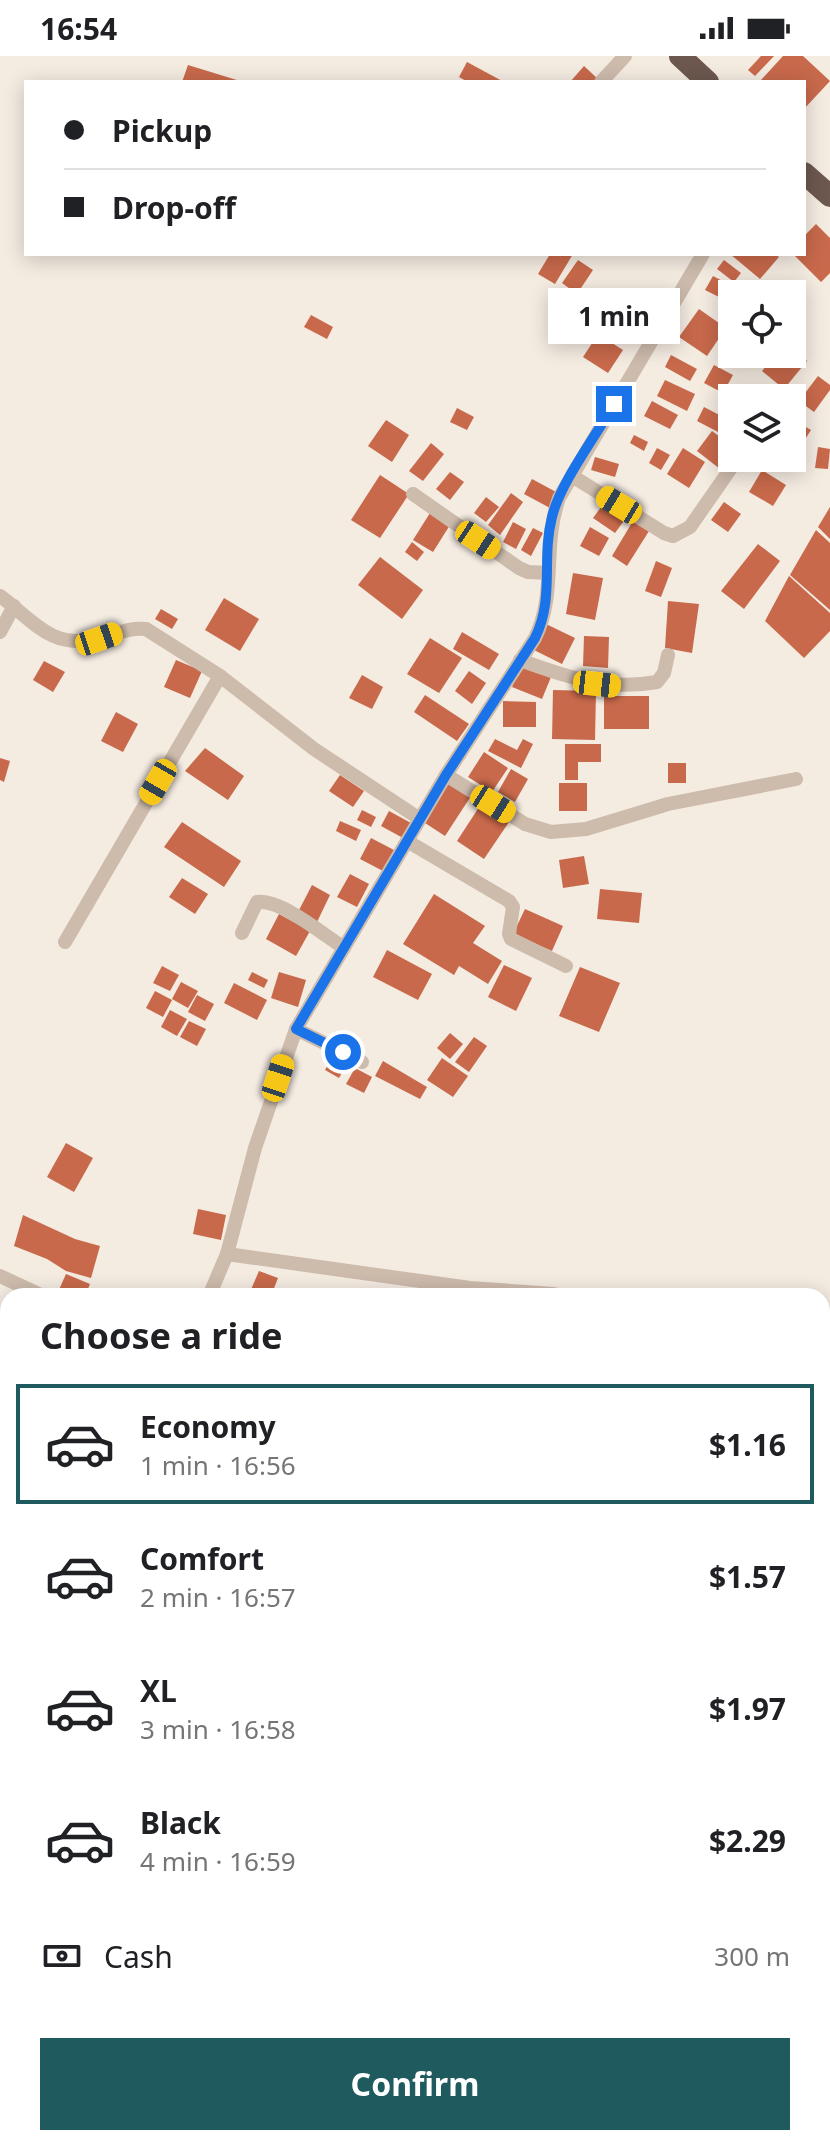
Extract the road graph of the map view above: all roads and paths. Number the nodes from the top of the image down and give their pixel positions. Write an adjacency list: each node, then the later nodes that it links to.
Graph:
1 (625, 56): 3 (street)
2 (680, 56): 4 (highway)
3 (603, 80)
4 (706, 80)
5 (806, 175): 6 (highway)
6 (830, 196)
7 (702, 256): 9 (street)
8 (728, 472): 9 (street)
9 (572, 476): 11 (street)
10 (413, 494): 11 (street)
11 (548, 573): 16 (street)
12 (0, 596): 13 (street)
13 (14, 606): 14 (street); 17 (street)
14 (0, 632)
15 (668, 655): 16 (street)
16 (520, 660): 18 (street)
17 (220, 676): 20 (street); 23 (street)
18 (446, 775): 19 (street); 20 (street)
19 (796, 779)
20 (420, 819): 21 (street)
21 (407, 841): 24 (street); 25 (street)
22 (242, 933): 24 (street)
23 (65, 942)
24 (344, 948): 26 (street)
25 (566, 966)
26 (296, 1029): 27 (street); 28 (street)
27 (362, 1062)
28 (227, 1254): 31 (street); 32 (street)
29 (0, 1276): 30 (street)
30 (26, 1288)
31 (212, 1288)
32 (470, 1288)

